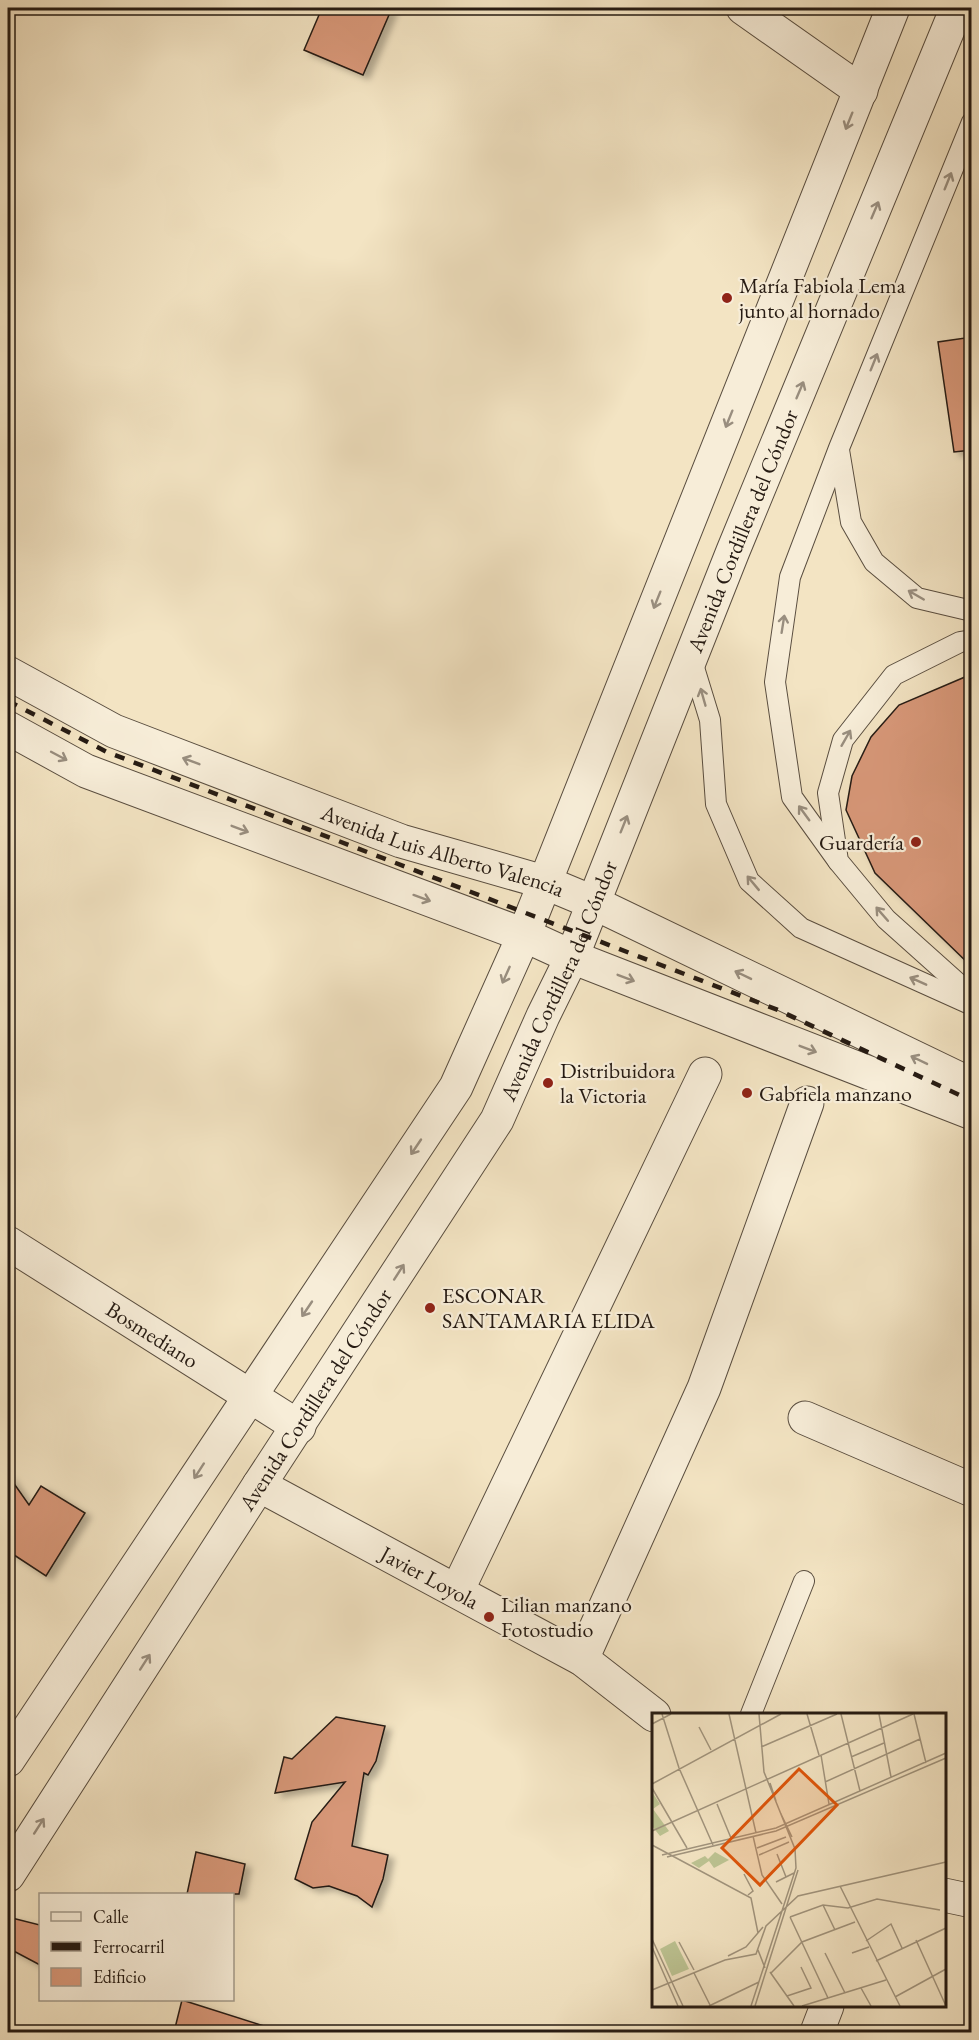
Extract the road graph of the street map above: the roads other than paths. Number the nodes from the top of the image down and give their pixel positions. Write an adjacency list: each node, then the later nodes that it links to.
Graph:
1 (743, 8): 4 (street)
2 (893, 8): 4 (street)
3 (957, 8): 10 (street, Avenida Cordillera del Cóndor, one-way to 3)
4 (861, 91): 14 (street, one-way to 14)
5 (972, 123): 6 (lane)
6 (966, 144): 7 (lane, one-way to 6)
7 (839, 448): 8 (lane, one-way to 7); 13 (lane, one-way to 7)
8 (972, 611)
9 (972, 640): 13 (lane, one-way to 9)
10 (692, 658): 15 (street, Avenida Cordillera del Cóndor, one-way to 10); 19 (lane, one-way to 10)
11 (8, 673): 14 (street, Avenida Luis Alberto Valencia, one-way to 11)
12 (8, 728): 16 (street, Avenida Luis Alberto Valencia, one-way to 16)
13 (838, 861): 18 (lane, one-way to 13)
14 (544, 882): 15 (street, Avenida Luis Alberto Valencia); 16 (street)
15 (592, 902): 17 (street, Avenida Cordillera del Cóndor); 21 (street, Avenida Luis Alberto Valencia, one-way to 15)
16 (524, 935): 17 (street, Avenida Luis Alberto Valencia); 25 (street, one-way to 25)
17 (572, 957): 23 (street, Avenida Luis Alberto Valencia, one-way to 23); 27 (street, Avenida Cordillera del Cóndor, one-way to 17)
18 (972, 996)
19 (972, 1005)
20 (705, 1074): 31 (street)
21 (972, 1085)
22 (807, 1102): 32 (street)
23 (972, 1113)
24 (8, 1243): 25 (street, Bosmediano)
25 (250, 1394): 27 (street, Bosmediano); 35 (street, one-way to 35)
26 (805, 1418): 29 (street)
27 (299, 1427): 28 (street, Avenida Cordillera del Cóndor)
28 (259, 1485): 31 (street, Javier Loyola); 36 (street, Avenida Cordillera del Cóndor, one-way to 28)
29 (972, 1490)
30 (804, 1581): 34 (lane)
31 (457, 1591): 32 (street, Javier Loyola)
32 (582, 1659): 33 (street, Javier Loyola)
33 (652, 1713)
34 (751, 1713)
35 (8, 1760)
36 (8, 1875)
37 (946, 1895): 38 (street)
38 (972, 1901)
39 (827, 2007): 40 (street)
40 (817, 2032)

